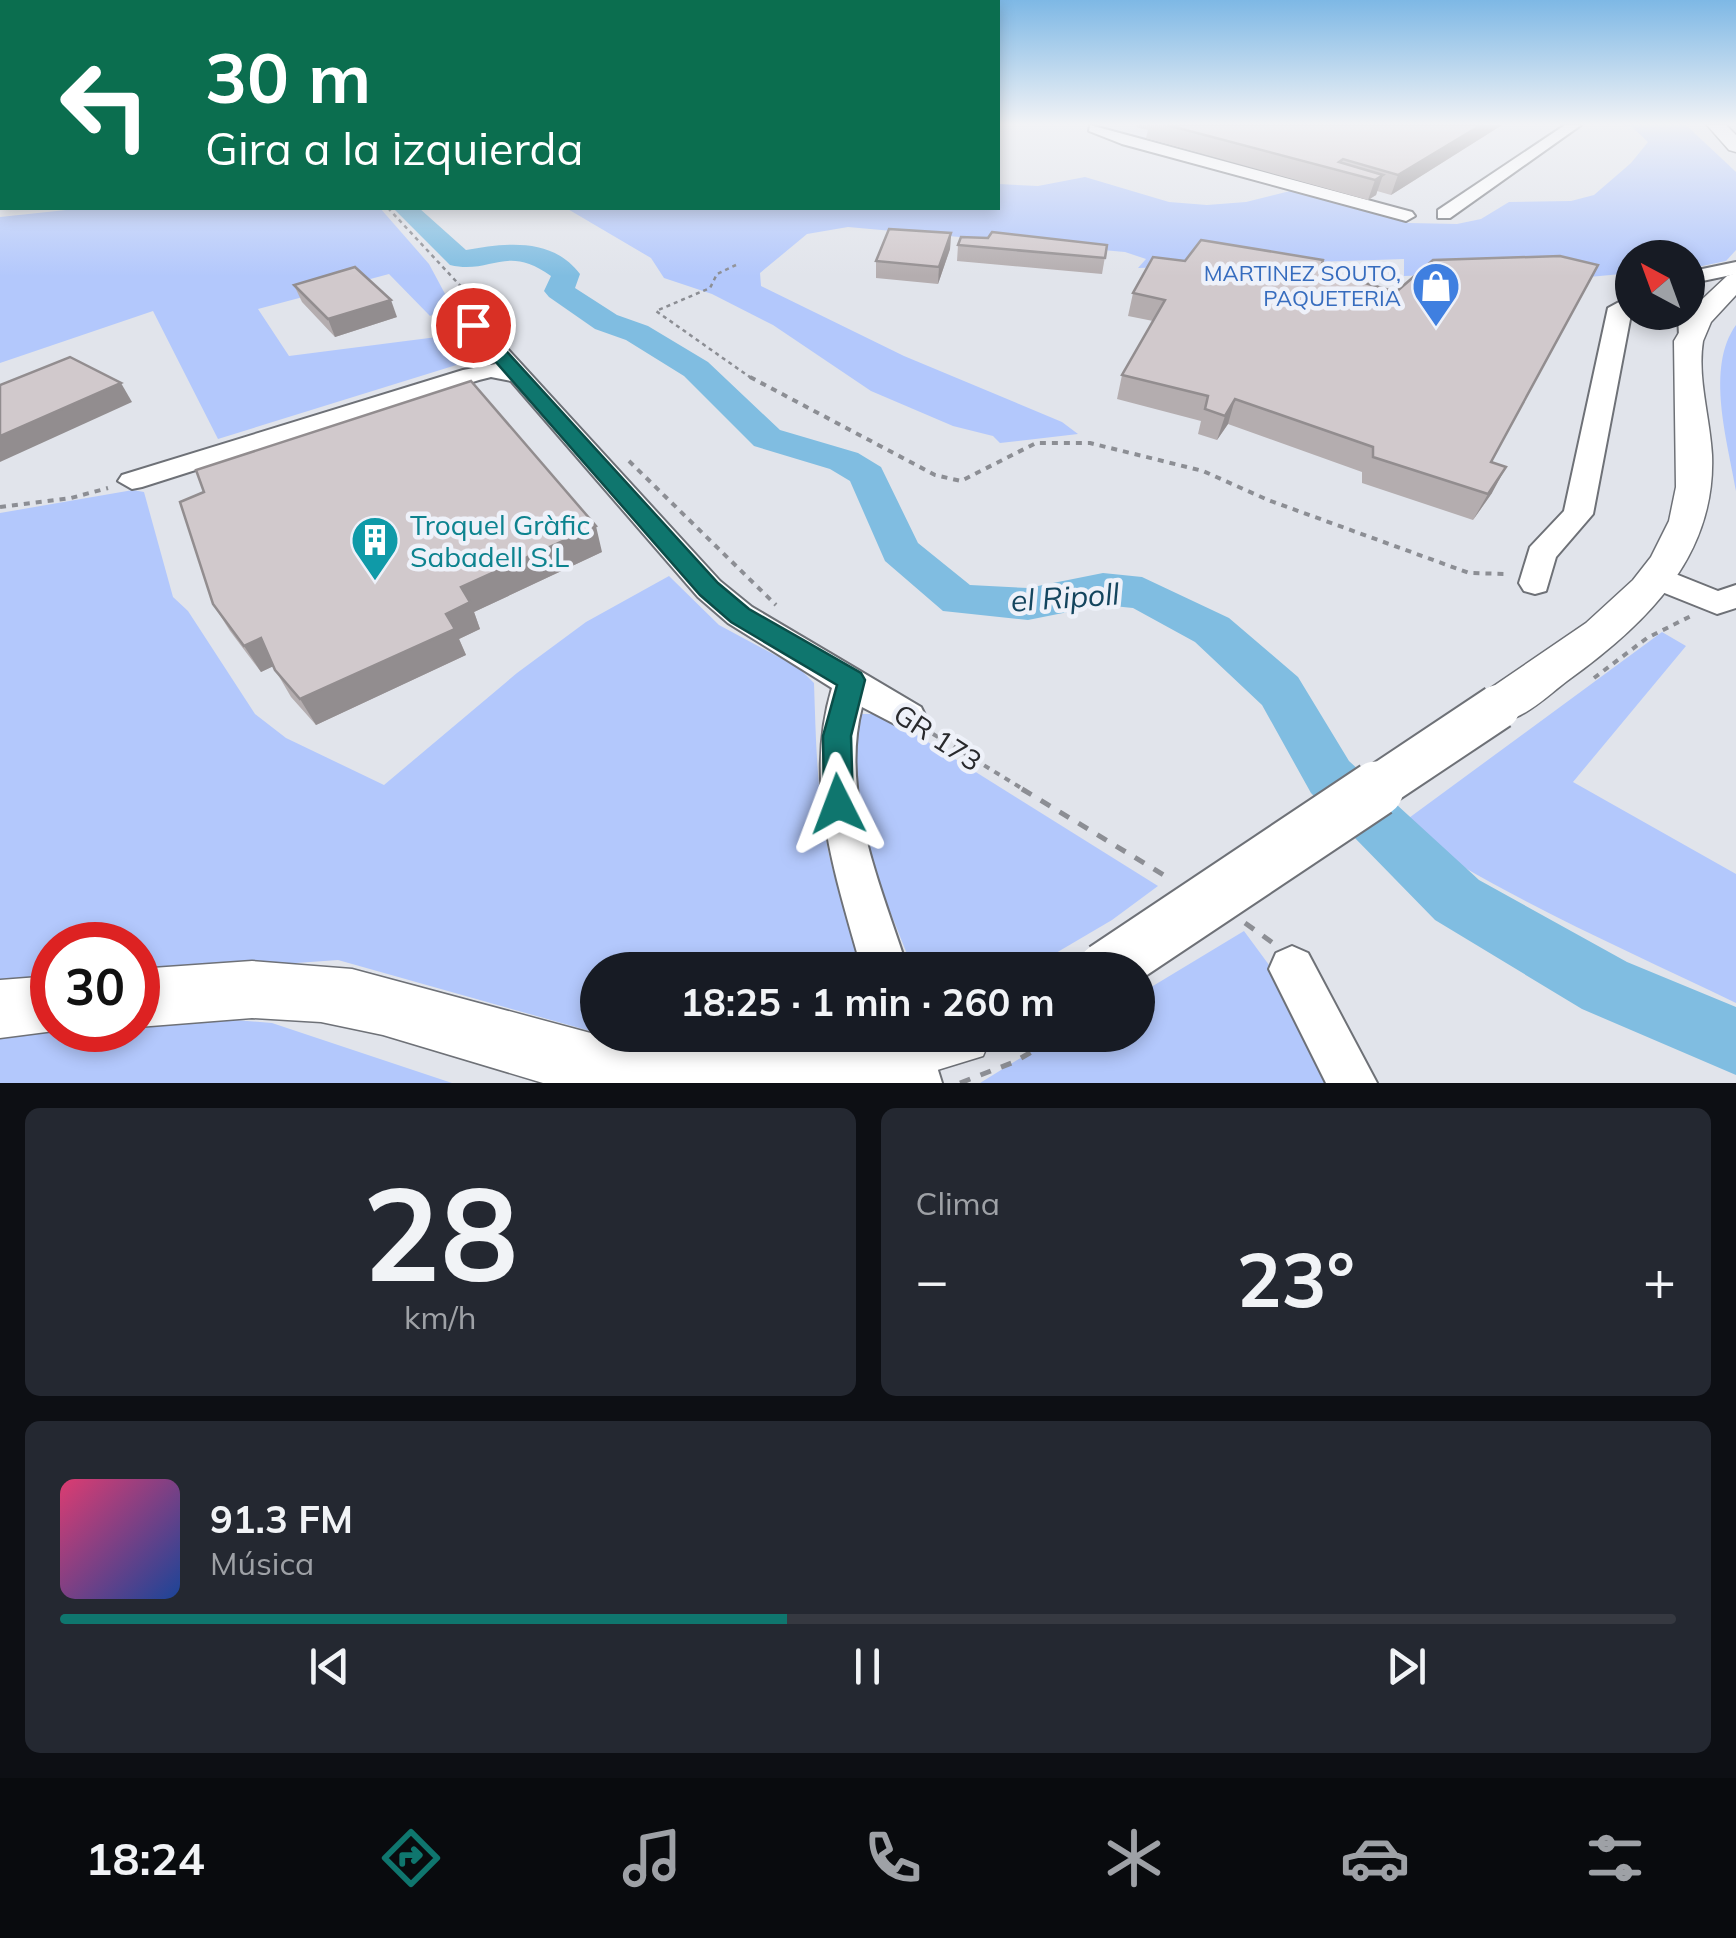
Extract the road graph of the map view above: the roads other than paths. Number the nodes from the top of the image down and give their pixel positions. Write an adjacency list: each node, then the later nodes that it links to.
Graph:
1 (1256, 176): 4 (street)
2 (1484, 176): 3 (street)
3 (1431, 206): 4 (street); 4 (street)
4 (1400, 214)
5 (1736, 268): 6 (street)
6 (1705, 274)
7 (1736, 280): 11 (main road)
8 (476, 316): 12 (street, GR 173)
9 (1615, 328): 15 (street)
10 (1690, 330): 11 (street)
11 (1690, 336): 14 (main road)
12 (518, 375): 13 (street); 17 (street, GR 173)
13 (132, 481)
14 (1658, 578): 16 (street); 20 (main road, bridge)
15 (1535, 583)
16 (1727, 599)
17 (851, 680): 18 (street, GR 173); 19 (street)
18 (908, 718)
19 (880, 952)
20 (1132, 952)
21 (1287, 960): 26 (street)
22 (160, 996): 25 (main road)
23 (30, 1007): 24 (main road)
24 (0, 1009)
25 (917, 1052)
26 (1352, 1083)

